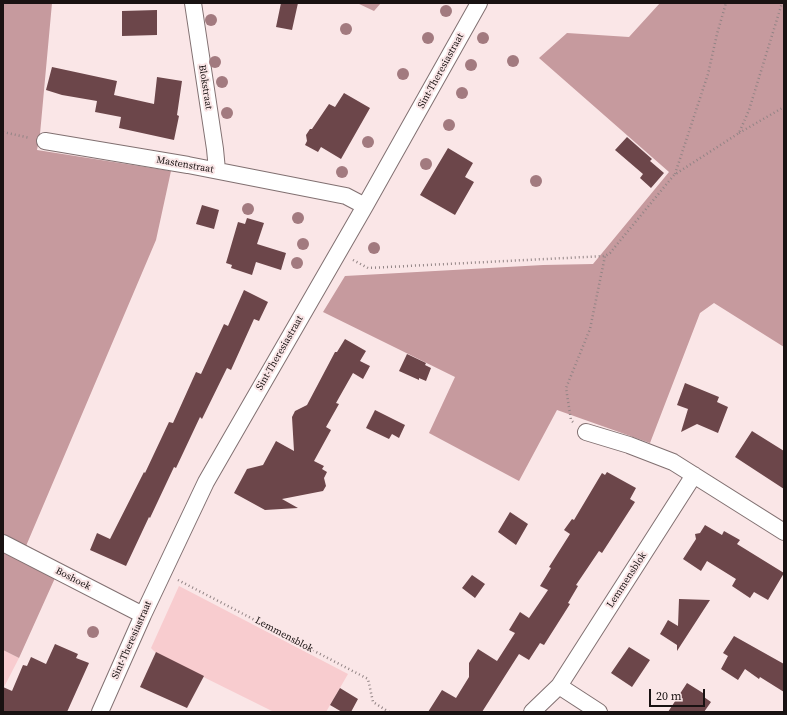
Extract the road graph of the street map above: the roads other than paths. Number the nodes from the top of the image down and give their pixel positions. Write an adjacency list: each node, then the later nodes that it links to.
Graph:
1 (193, 3): 4 (street, Blokstraat)
2 (479, 3): 5 (street, Sint-Theresiastraat)
3 (45, 141): 4 (street, Mastenstraat)
4 (217, 170): 5 (street, Mastenstraat)
5 (365, 206): 10 (street, Sint-Theresiastraat)
6 (586, 432): 7 (street)
7 (694, 475): 8 (street); 11 (street, Lemmensblok)
8 (784, 532)
9 (3, 543): 10 (street, Boshoek)
10 (143, 615): 12 (street, Sint-Theresiastraat)
11 (559, 686): 13 (street, Lemmensblok); 14 (street)
12 (100, 712)
13 (532, 712)
14 (599, 712)

